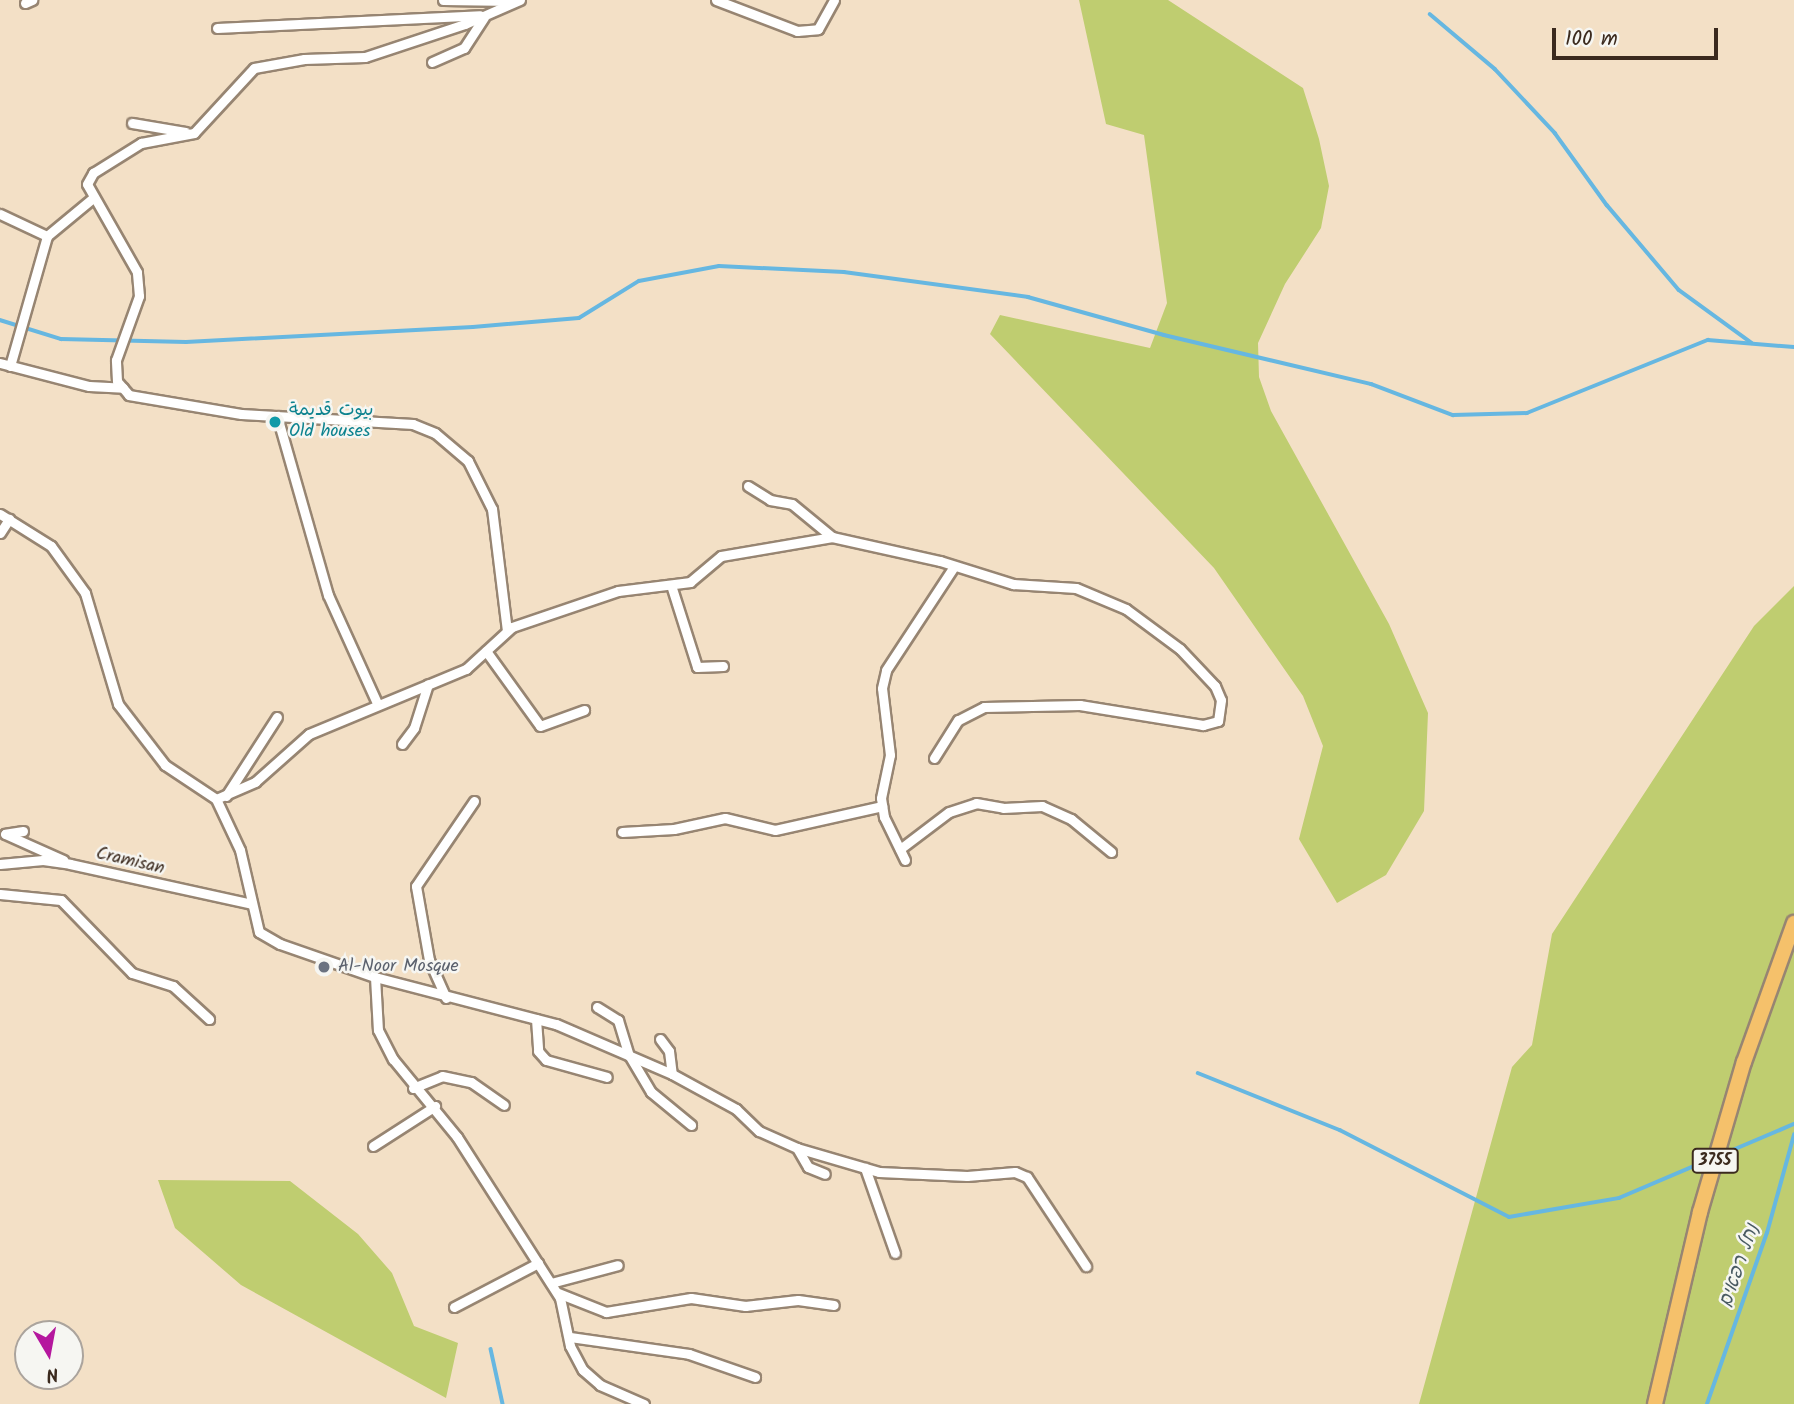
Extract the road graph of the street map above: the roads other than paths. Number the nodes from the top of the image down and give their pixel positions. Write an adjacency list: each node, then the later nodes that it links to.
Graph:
1 (443, 0): 2 (street)
2 (519, 0): 5 (street)
3 (834, 0): 4 (street)
4 (722, 1)
5 (487, 15): 6 (street); 7 (street); 9 (street)
6 (217, 28)
7 (432, 62)
8 (132, 123): 9 (street)
9 (194, 133): 10 (street)
10 (93, 198): 12 (street); 14 (street)
11 (0, 214): 12 (street)
12 (47, 236): 13 (street)
13 (5, 364): 14 (street)
14 (123, 388): 15 (street)
15 (277, 416): 22 (street); 26 (street)
16 (748, 486): 19 (street)
17 (4, 516): 18 (street); 31 (street)
18 (0, 533)
19 (832, 537): 20 (street); 21 (street)
20 (953, 568): 30 (street); 33 (street)
21 (671, 585): 22 (street); 24 (street)
22 (507, 631): 23 (street)
23 (486, 652): 25 (street); 27 (street)
24 (723, 666)
25 (428, 684): 26 (street); 29 (street)
26 (377, 704): 31 (street)
27 (584, 710)
28 (277, 717): 31 (street)
29 (402, 744)
30 (934, 758)
31 (221, 797): 42 (street)
32 (474, 801): 45 (street)
33 (882, 806): 35 (street); 36 (street)
34 (23, 831): 40 (street)
35 (622, 831)
36 (900, 849): 37 (street); 38 (street)
37 (1111, 852)
38 (905, 860)
39 (0, 864): 40 (street, Cramisan)
40 (76, 866): 42 (street, Cramisan)
41 (0, 894): 47 (street)
42 (252, 904): 44 (street)
43 (1794, 923): 72 (main road, 3755)
44 (375, 977): 45 (street); 53 (street)
45 (446, 998): 48 (street)
46 (597, 1007): 50 (street)
47 (209, 1019)
48 (536, 1019): 50 (street); 52 (street)
49 (660, 1039): 51 (street)
50 (629, 1055): 51 (street); 56 (street)
51 (672, 1074): 58 (street)
52 (607, 1077)
53 (413, 1088): 54 (street); 55 (street)
54 (504, 1105)
55 (435, 1106): 57 (street); 62 (street)
56 (691, 1125)
57 (373, 1146)
58 (797, 1148): 59 (street); 60 (street)
59 (865, 1168): 61 (street); 64 (street)
60 (825, 1174)
61 (895, 1253)
62 (538, 1263): 65 (street); 68 (street)
63 (618, 1265): 65 (street)
64 (1086, 1266)
65 (551, 1283): 66 (street)
66 (557, 1293): 67 (street); 69 (street)
67 (834, 1305)
68 (454, 1307)
69 (570, 1338): 70 (street); 71 (street)
70 (755, 1377)
71 (644, 1404)
72 (1656, 1404)

